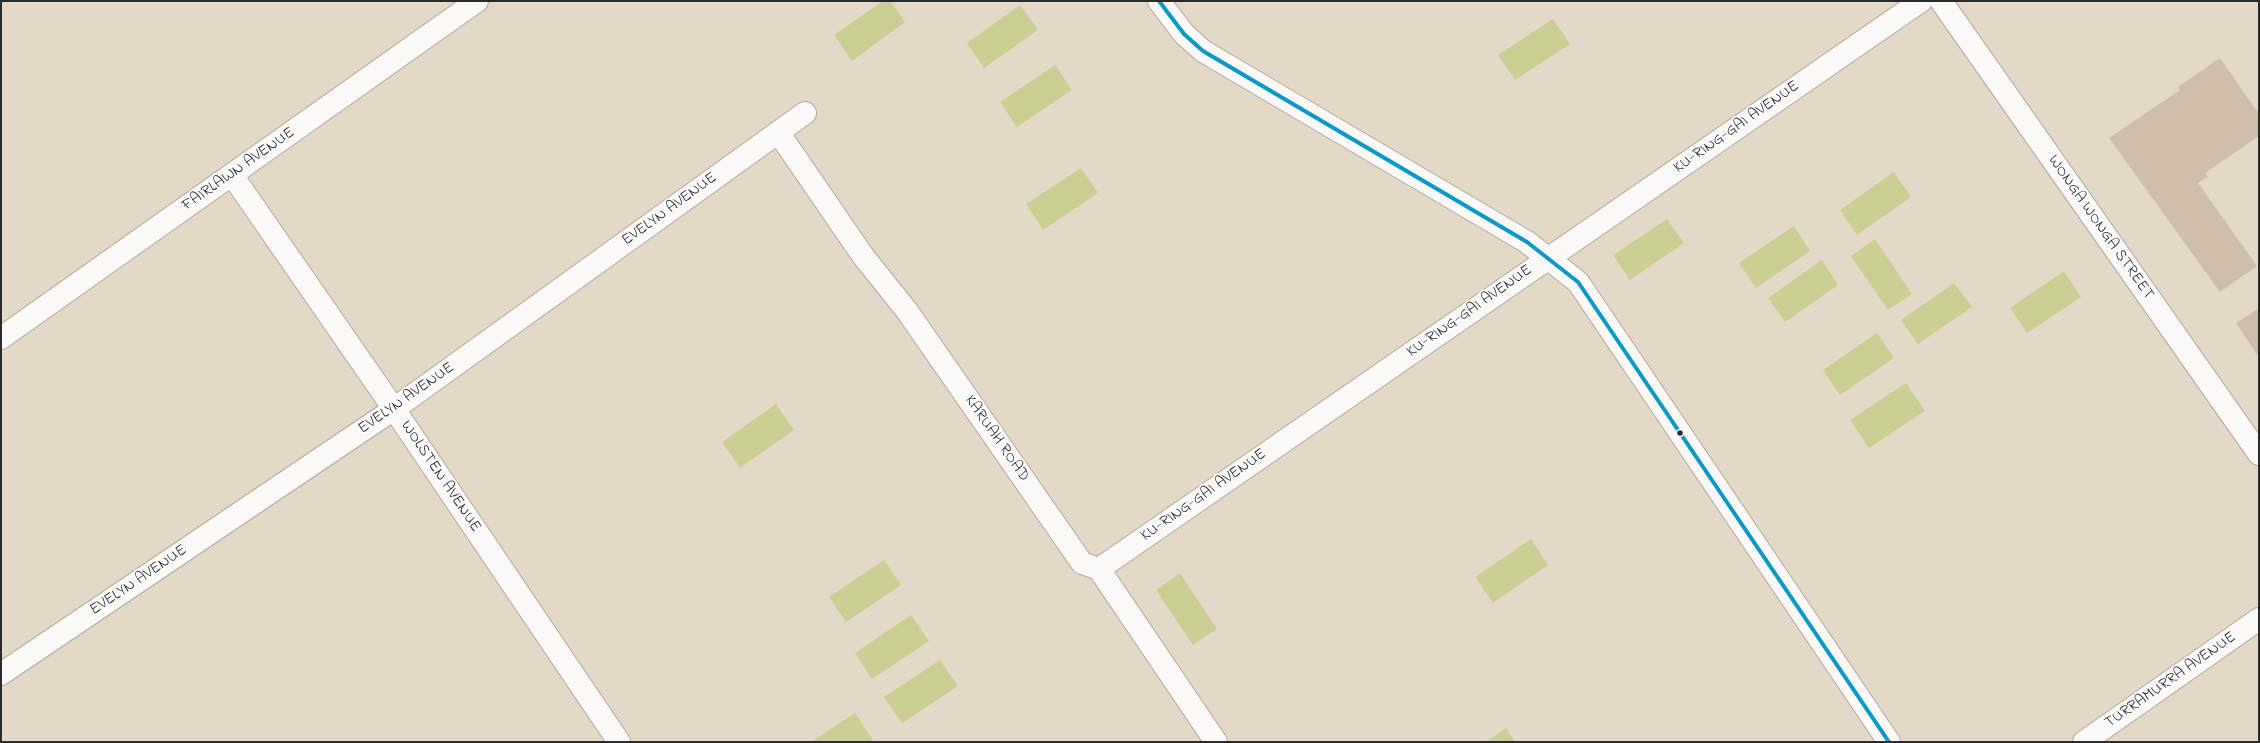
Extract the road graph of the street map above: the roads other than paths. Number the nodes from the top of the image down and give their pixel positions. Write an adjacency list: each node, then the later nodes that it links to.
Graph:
1 (477, 1): 7 (street, FAIRLAWN AVENUE)
2 (1159, 1): 8 (street)
3 (1921, 1): 8 (street, KU-RING-GAI AVENUE)
4 (1941, 1): 11 (street, WONGA WONGA STREET)
5 (806, 112): 6 (street, EVELYN AVENUE)
6 (778, 132): 10 (street, EVELYN AVENUE); 12 (street, KARUAH ROAD)
7 (232, 175): 9 (street, FAIRLAWN AVENUE); 10 (street, WOLSTEN AVENUE)
8 (1549, 258): 12 (street, KU-RING-GAI AVENUE); 17 (street)
9 (1, 338)
10 (394, 409): 14 (street, EVELYN AVENUE); 15 (street, WOLSTEN AVENUE)
11 (2259, 454)
12 (1099, 569): 16 (street)
13 (2259, 619): 18 (street, TURRAMURRA AVENUE)
14 (1, 674)
15 (619, 742)
16 (1216, 742)
17 (1889, 742)
18 (2084, 742)

